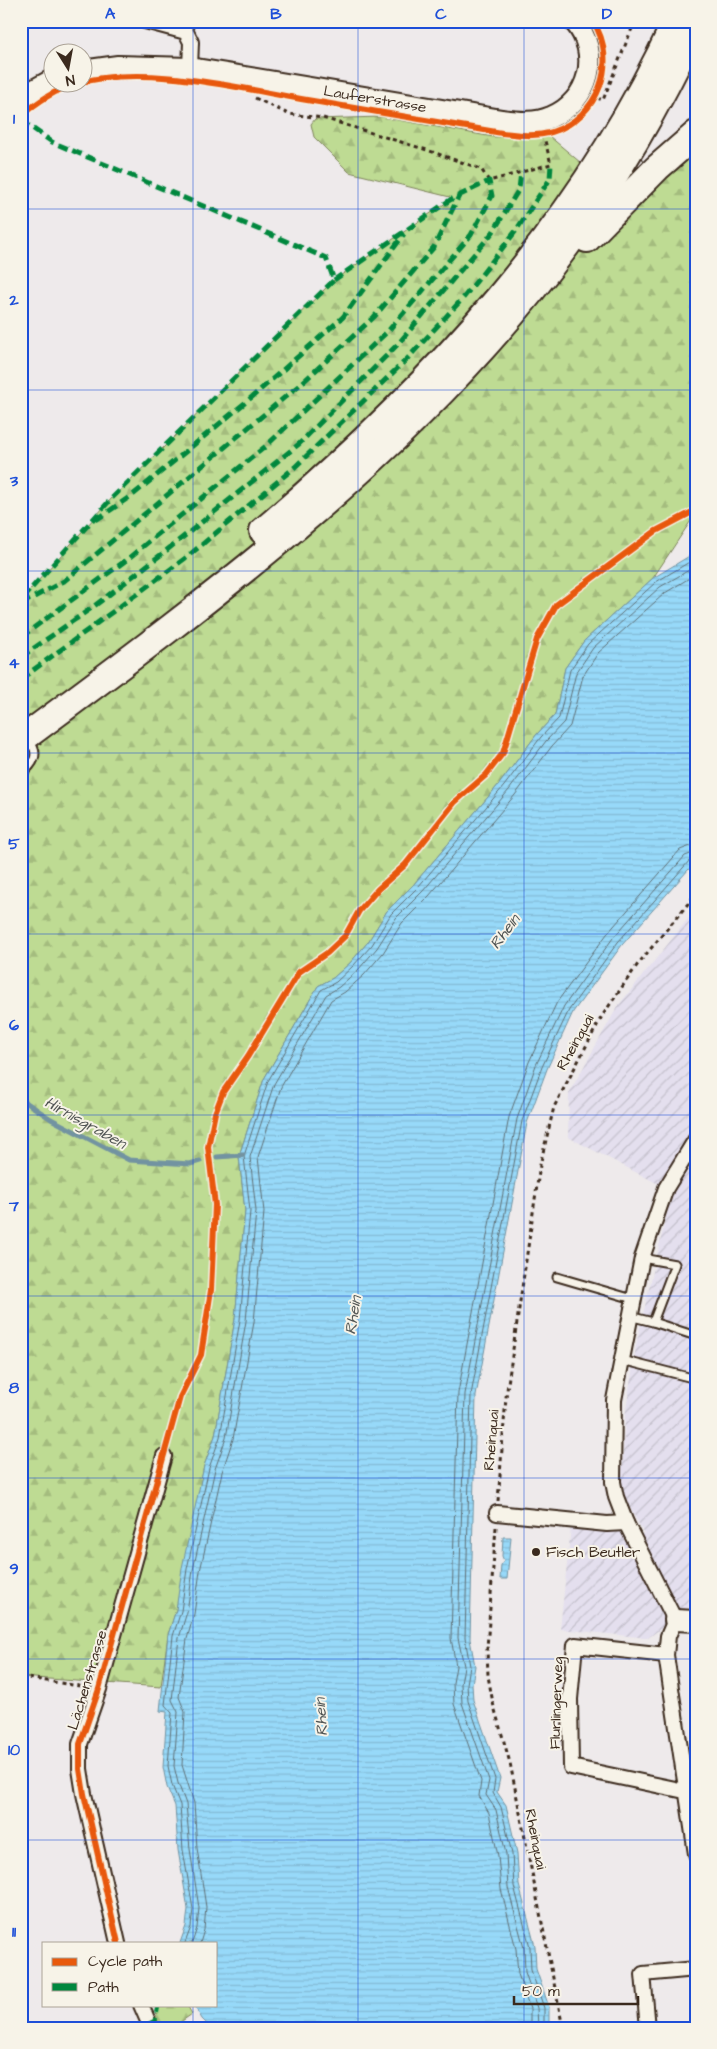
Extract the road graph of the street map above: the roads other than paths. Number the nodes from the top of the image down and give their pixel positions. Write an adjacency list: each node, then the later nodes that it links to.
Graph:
1 (145, 21): 5 (street)
2 (574, 21): 5 (street, Lauferstrasse)
3 (676, 21): 11 (highway)
4 (696, 25): 10 (highway)
5 (190, 68): 6 (street, Lauferstrasse)
6 (92, 70)
7 (42, 85): 8 (street)
8 (21, 97)
9 (696, 134): 10 (highway)
10 (512, 314): 11 (highway)
11 (23, 732): 12 (lane)
12 (21, 774)
13 (696, 1139): 14 (street)
14 (642, 1258): 16 (street); 18 (lane)
15 (557, 1277): 16 (lane)
16 (633, 1299): 17 (street)
17 (630, 1316): 18 (lane); 20 (street)
18 (654, 1322): 19 (lane)
19 (696, 1336)
20 (622, 1360): 21 (lane); 24 (street)
21 (696, 1379)
22 (164, 1456): 30 (street, Lächenstrasse)
23 (497, 1513): 24 (street)
24 (626, 1523): 25 (street)
25 (675, 1620): 26 (street); 27 (street)
26 (696, 1621)
27 (666, 1656): 28 (street); 28 (street, Flurlingerweg)
28 (686, 1789): 29 (street)
29 (696, 1854)
30 (118, 1942)
31 (696, 1969): 34 (street)
32 (141, 2006): 33 (street)
33 (151, 2028)
34 (648, 2028)

